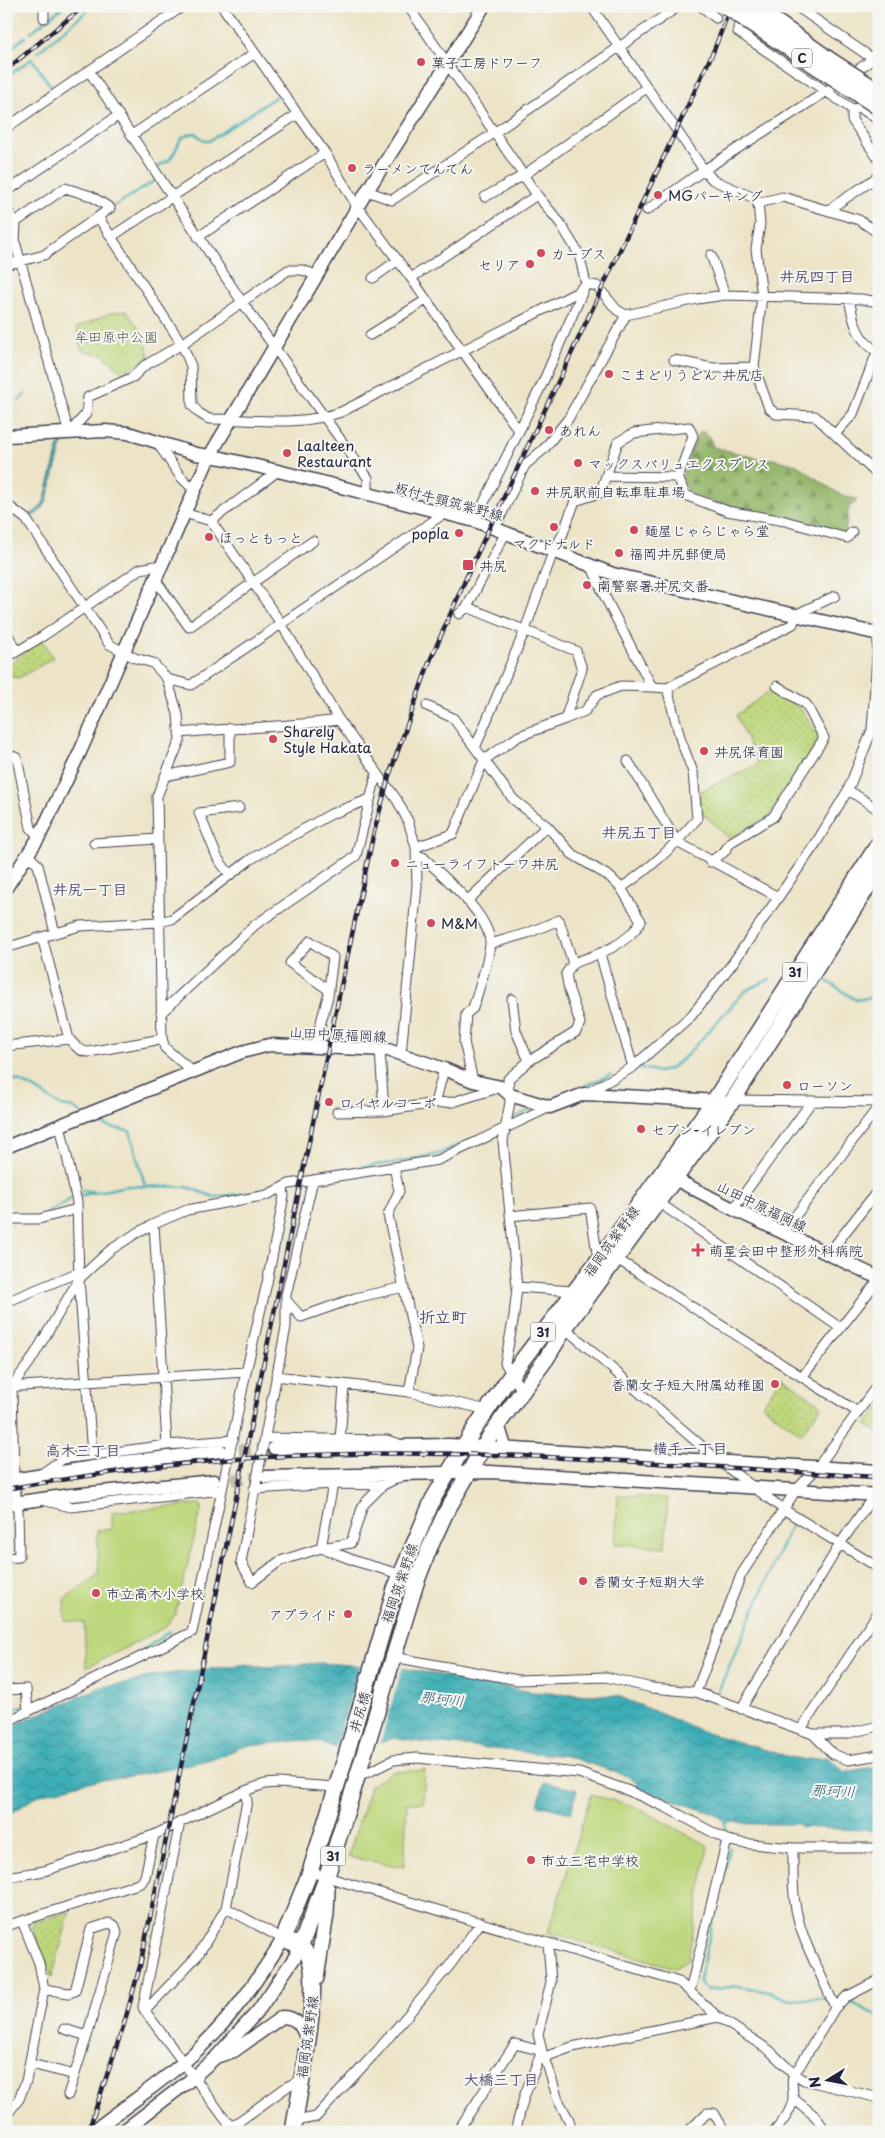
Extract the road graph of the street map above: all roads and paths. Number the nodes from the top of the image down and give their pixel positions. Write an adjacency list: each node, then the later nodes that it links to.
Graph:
1 (44, 6): 12 (street)
2 (184, 6): 17 (street)
3 (222, 6): 14 (street)
4 (408, 6): 16 (street)
5 (484, 6): 16 (street)
6 (591, 6): 13 (street)
7 (680, 6): 13 (street)
8 (701, 6): 11 (street)
9 (751, 6): 19 (street); 20 (highway, C, bridge)
10 (796, 6): 15 (street)
11 (721, 12): 21 (highway, C, bridge)
12 (44, 18)
13 (619, 48): 18 (street); 27 (street)
14 (254, 53): 23 (street); 28 (street)
15 (877, 59): 19 (street)
16 (448, 64): 27 (street); 34 (street)
17 (89, 72): 24 (street); 26 (street)
18 (646, 88): 31 (street); 32 (street)
19 (826, 91): 22 (street); 31 (street)
20 (879, 92)
21 (879, 108)
22 (852, 109): 25 (street); 30 (street)
23 (298, 114): 29 (street); 37 (street)
24 (119, 115): 28 (street); 35 (street)
25 (879, 120)
26 (6, 128)
27 (494, 133): 32 (street); 34 (street)
28 (132, 135): 37 (street)
29 (325, 153): 40 (street); 48 (street)
30 (879, 160)
31 (704, 170): 39 (street); 42 (street)
32 (524, 175): 36 (street); 38 (street)
33 (879, 176): 43 (street)
34 (368, 191): 40 (street)
35 (6, 192)
36 (537, 195): 55 (street); 56 (street)
37 (172, 196): 47 (street); 48 (street)
38 (485, 197)
39 (758, 203): 43 (street); 58 (street)
40 (359, 206): 51 (street); 53 (street)
41 (6, 209): 45 (street)
42 (647, 210)
43 (828, 210): 46 (street)
44 (98, 217): 45 (street); 47 (street); 50 (street)
45 (16, 222): 50 (street)
46 (877, 232)
47 (111, 237): 65 (street)
48 (198, 237): 61 (street)
49 (711, 255): 57 (street)
50 (20, 260): 52 (street); 74 (street)
51 (398, 260): 54 (street); 55 (street)
52 (6, 265)
53 (316, 275): 61 (street); 66 (street)
54 (373, 278)
55 (411, 278): 60 (street)
56 (586, 284): 63 (street); 67 (street); 73 (street)
57 (725, 295): 58 (street); 63 (street)
58 (762, 296): 59 (street); 70 (street)
59 (849, 298): 62 (street); 68 (street)
60 (426, 300): 64 (street); 67 (street)
61 (242, 302): 65 (street); 66 (street)
62 (879, 302)
63 (626, 315): 90 (street)
64 (370, 336)
65 (182, 344): 72 (street); 74 (street)
66 (274, 348): 71 (street); 72 (street)
67 (461, 351): 71 (street); 73 (street)
68 (878, 352): 75 (street)
69 (674, 360): 70 (street)
70 (754, 367): 75 (street)
71 (324, 418): 72 (street); 84 (street)
72 (231, 420): 78 (street)
73 (519, 431): 89 (street)
74 (69, 433): 76 (street, 板付牛頸筑紫野線); 77 (street, 板付牛頸筑紫野線)
75 (835, 434): 81 (street)
76 (6, 436)
77 (158, 444): 78 (street, 板付牛頸筑紫野線); 83 (street)
78 (208, 457): 79 (street, 板付牛頸筑紫野線); 83 (street)
79 (278, 471): 84 (street, 板付牛頸筑紫野線); 88 (street)
80 (608, 476): 82 (street); 82 (street); 93 (street)
81 (879, 476)
82 (678, 477): 91 (street)
83 (194, 490): 86 (street)
84 (368, 495): 87 (street, 板付牛頸筑紫野線)
85 (6, 504): 100 (street)
86 (184, 513): 88 (street); 94 (street)
87 (445, 513): 89 (street, 板付牛頸筑紫野線); 103 (street)
88 (211, 521): 97 (street)
89 (475, 521): 90 (street, 板付牛頸筑紫野線)
90 (501, 530): 93 (street, 板付牛頸筑紫野線); 99 (street)
91 (852, 532)
92 (313, 541): 97 (street)
93 (554, 552): 95 (street, 板付牛頸筑紫野線); 105 (street)
94 (161, 565): 96 (street); 100 (street)
95 (592, 567): 102 (street, 板付牛頸筑紫野線); 114 (street)
96 (155, 579): 97 (street); 109 (street)
97 (253, 584): 103 (street)
98 (835, 596): 102 (street)
99 (467, 607): 101 (street); 105 (street)
100 (84, 608): 108 (street); 109 (street)
101 (459, 614)
102 (795, 615): 107 (street, 板付牛頸筑紫野線); 115 (street)
103 (282, 626): 112 (street); 118 (street)
104 (879, 628): 107 (street)
105 (525, 630): 117 (street); 121 (street)
106 (6, 632): 108 (street)
107 (878, 634): 110 (street)
108 (17, 650): 111 (street)
109 (124, 653): 112 (street); 132 (street)
110 (878, 655): 127 (street)
111 (6, 658)
112 (167, 679): 120 (street)
113 (777, 686): 139 (street)
114 (652, 687): 115 (street); 117 (street)
115 (667, 688): 134 (street)
116 (427, 706): 121 (street)
117 (565, 719): 123 (street)
118 (339, 720): 119 (street); 125 (street)
119 (230, 728): 120 (street); 126 (street)
120 (179, 733): 126 (street)
121 (475, 748): 123 (street)
122 (6, 753): 132 (street)
123 (484, 760): 131 (street); 137 (street)
124 (628, 760): 134 (street)
125 (377, 772): 128 (street); 137 (street)
126 (165, 776): 133 (street)
127 (848, 790): 130 (street); 144 (street)
128 (370, 800): 141 (street); 155 (street)
129 (238, 808): 141 (street)
130 (879, 810)
131 (547, 826): 143 (street); 145 (street)
132 (39, 837): 138 (street)
133 (158, 839): 135 (street); 146 (street)
134 (677, 842): 139 (street); 143 (street)
135 (94, 843)
136 (879, 843): 171 (main road, 福岡筑紫野線 / 31)
137 (416, 851): 145 (street); 161 (street)
138 (28, 855): 142 (street); 147 (street)
139 (710, 862): 144 (street)
140 (879, 869): 169 (main road, 福岡筑紫野線 / 31)
141 (230, 875): 146 (street)
142 (6, 888)
143 (621, 888): 151 (street)
144 (778, 897): 163 (street)
145 (467, 901): 149 (street)
146 (159, 922): 147 (street); 155 (street)
147 (55, 933): 148 (street)
148 (42, 938): 150 (street); 156 (street)
149 (490, 944): 152 (street); 166 (street)
150 (7, 946)
151 (600, 954): 152 (street); 163 (street)
152 (573, 963): 162 (street)
153 (329, 990): 153 (street); 159 (street)
154 (512, 999): 162 (street)
155 (161, 1013): 157 (street)
156 (69, 1038): 157 (street); 158 (street)
157 (162, 1039): 165 (street)
158 (6, 1046)
159 (314, 1048): 160 (street, 山田中原福岡線); 165 (street, 山田中原福岡線)
160 (380, 1050): 161 (street, 山田中原福岡線); 175 (street)
161 (401, 1054): 164 (street, 山田中原福岡線)
162 (529, 1061): 168 (street)
163 (631, 1068): 167 (street)
164 (444, 1069): 166 (street, 山田中原福岡線); 172 (street)
165 (194, 1072): 177 (street, 山田中原福岡線)
166 (473, 1081): 168 (street, 山田中原福岡線)
167 (584, 1094): 171 (street); 174 (street)
168 (507, 1095): 172 (street); 174 (street, 山田中原福岡線); 178 (street)
169 (734, 1100): 170 (street); 171 (street); 181 (main road, 福岡筑紫野線 / 31)
170 (812, 1101): 173 (street); 187 (street)
171 (713, 1102): 181 (main road, 福岡筑紫野線 / 31)
172 (435, 1103): 175 (street)
173 (879, 1104): 191 (street)
174 (545, 1105): 178 (street)
175 (384, 1111): 176 (street)
176 (337, 1112)
177 (60, 1125): 179 (street, 山田中原福岡線); 185 (street)
178 (505, 1127): 180 (street); 188 (street)
179 (6, 1147)
180 (394, 1167): 182 (street); 197 (street)
181 (667, 1175): 186 (main road, 福岡筑紫野線 / 31); 187 (street, 山田中原福岡線); 194 (main road, 福岡筑紫野線 / 31)
182 (313, 1180): 183 (street); 200 (street)
183 (284, 1187): 190 (street); 204 (street)
184 (879, 1189): 192 (street)
185 (76, 1201): 189 (street); 195 (street)
186 (658, 1202): 193 (main road, 福岡筑紫野線 / 31); 202 (street)
187 (733, 1209): 191 (street, 山田中原福岡線)
188 (510, 1216): 194 (street); 198 (street)
189 (6, 1219)
190 (154, 1224): 195 (street); 207 (street)
191 (783, 1232): 192 (street, 山田中原福岡線)
192 (828, 1254): 196 (street, 山田中原福岡線)
193 (617, 1259): 203 (main road, 福岡筑紫野線 / 31); 208 (street)
194 (598, 1260): 199 (main road, 福岡筑紫野線 / 31)
195 (79, 1276): 201 (street); 209 (street); 211 (street)
196 (879, 1279): 202 (street)
197 (404, 1287): 200 (street); 214 (street)
198 (517, 1287): 199 (street); 205 (street)
199 (573, 1291): 205 (main road, 福岡筑紫野線 / 31)
200 (286, 1301): 206 (street)
201 (6, 1302)
202 (839, 1327): 208 (street)
203 (565, 1328): 213 (main road, 福岡筑紫野線 / 31); 228 (street)
204 (246, 1372): 207 (street); 218 (street)
205 (511, 1375): 213 (street); 215 (main road, 福岡筑紫野線 / 31)
206 (276, 1376): 212 (street); 220 (street)
207 (162, 1377): 209 (street); 221 (street)
208 (802, 1377): 216 (street)
209 (87, 1382): 211 (street); 227 (street)
210 (879, 1383): 216 (street)
211 (9, 1386): 236 (street)
212 (344, 1386): 214 (street); 219 (street)
213 (522, 1391): 217 (main road, 福岡筑紫野線 / 31)
214 (409, 1392): 215 (street)
215 (488, 1410): 223 (main road, 福岡筑紫野線 / 31)
216 (858, 1412): 229 (street)
217 (498, 1424): 224 (main road, 福岡筑紫野線 / 31); 225 (street)
218 (233, 1440): 221 (street); 238 (street)
219 (340, 1440): 220 (street); 222 (street)
220 (270, 1443): 222 (street); 241 (street)
221 (167, 1445): 227 (street)
222 (406, 1445): 223 (street)
223 (464, 1446): 224 (street); 233 (main road, 福岡筑紫野線 / 31)
224 (483, 1447): 225 (street); 231 (main road, 福岡筑紫野線 / 31)
225 (506, 1450): 228 (street)
226 (221, 1451): 234 (street)
227 (92, 1455): 234 (street)
228 (720, 1462): 229 (street); 240 (street)
229 (817, 1468): 230 (street); 242 (street)
230 (879, 1471)
231 (470, 1472): 233 (street); 240 (street); 253 (main road, 福岡筑紫野線 / 31)
232 (409, 1473): 233 (street); 235 (street); 239 (street)
233 (447, 1473): 250 (main road, 福岡筑紫野線 / 31)
234 (39, 1476): 236 (street)
235 (266, 1477)
236 (10, 1481): 244 (street)
237 (333, 1484): 239 (street); 241 (street); 247 (street)
238 (218, 1485): 244 (street); 257 (street)
239 (383, 1485): 247 (street)
240 (753, 1487): 242 (street); 245 (street)
241 (254, 1489): 247 (street)
242 (796, 1490): 243 (street); 245 (street)
243 (877, 1494): 246 (street)
244 (12, 1503): 248 (street)
245 (782, 1509): 246 (street); 255 (street)
246 (840, 1544): 249 (street); 256 (street)
247 (321, 1548): 250 (street)
248 (6, 1558)
249 (879, 1568)
250 (400, 1574): 252 (main road, 福岡筑紫野線 / 31)
251 (879, 1611): 260 (street)
252 (375, 1654): 264 (main road, 井尻橋 / 31)
253 (393, 1659): 255 (street); 263 (main road, 井尻橋 / 31)
254 (6, 1690): 257 (street)
255 (696, 1692): 256 (street)
256 (741, 1709): 260 (street)
257 (28, 1712): 258 (street)
258 (6, 1722)
259 (879, 1726): 261 (street)
260 (801, 1729): 261 (street)
261 (814, 1734): 262 (street)
262 (879, 1756)
263 (360, 1770): 268 (street); 272 (main road, 31)
264 (336, 1786): 265 (street); 271 (main road, 31)
265 (245, 1791): 266 (street); 274 (street)
266 (180, 1822): 267 (street); 286 (street)
267 (154, 1835): 273 (street); 275 (street)
268 (727, 1840): 269 (street); 284 (street)
269 (793, 1848): 270 (street); 285 (street)
270 (879, 1848)
271 (310, 1872): 272 (street); 278 (main road, 31)
272 (327, 1876): 276 (street); 280 (main road, 31); 283 (main road)
273 (6, 1877)
274 (226, 1908): 278 (street); 286 (street)
275 (22, 1921): 277 (street); 282 (street)
276 (481, 1922): 279 (street); 303 (street)
277 (6, 1926)
278 (283, 1939): 280 (main road); 293 (street)
279 (548, 1943): 284 (street); 291 (street)
280 (301, 1946): 283 (main road, 福岡筑紫野線); 292 (street)
281 (879, 1980): 285 (street)
282 (44, 1988): 289 (street); 294 (street)
283 (313, 1989): 290 (main road, 福岡筑紫野線)
284 (690, 1991): 287 (street)
285 (835, 2008): 295 (street)
286 (145, 2011): 293 (street)
287 (718, 2017): 291 (street); 295 (street)
288 (64, 2029): 289 (street)
289 (87, 2036): 296 (street)
290 (307, 2040): 292 (street); 298 (main road, 福岡筑紫野線)
291 (543, 2055): 307 (street); 308 (street); 309 (street)
292 (216, 2058): 297 (street)
293 (184, 2062): 297 (street); 305 (street)
294 (31, 2064): 296 (street); 302 (street)
295 (793, 2073): 300 (street); 301 (street)
296 (74, 2075): 299 (street)
297 (195, 2077): 304 (street); 306 (street)
298 (301, 2081): 303 (main road, 福岡筑紫野線); 304 (street)
299 (68, 2096)
300 (793, 2098): 312 (street); 313 (street)
301 (879, 2098)
302 (6, 2116)
303 (294, 2127)
304 (229, 2130)
305 (92, 2132)
306 (122, 2132)
307 (457, 2132)
308 (515, 2132)
309 (572, 2132)
310 (688, 2132): 311 (street)
311 (725, 2132)
312 (774, 2132)
313 (826, 2132)

